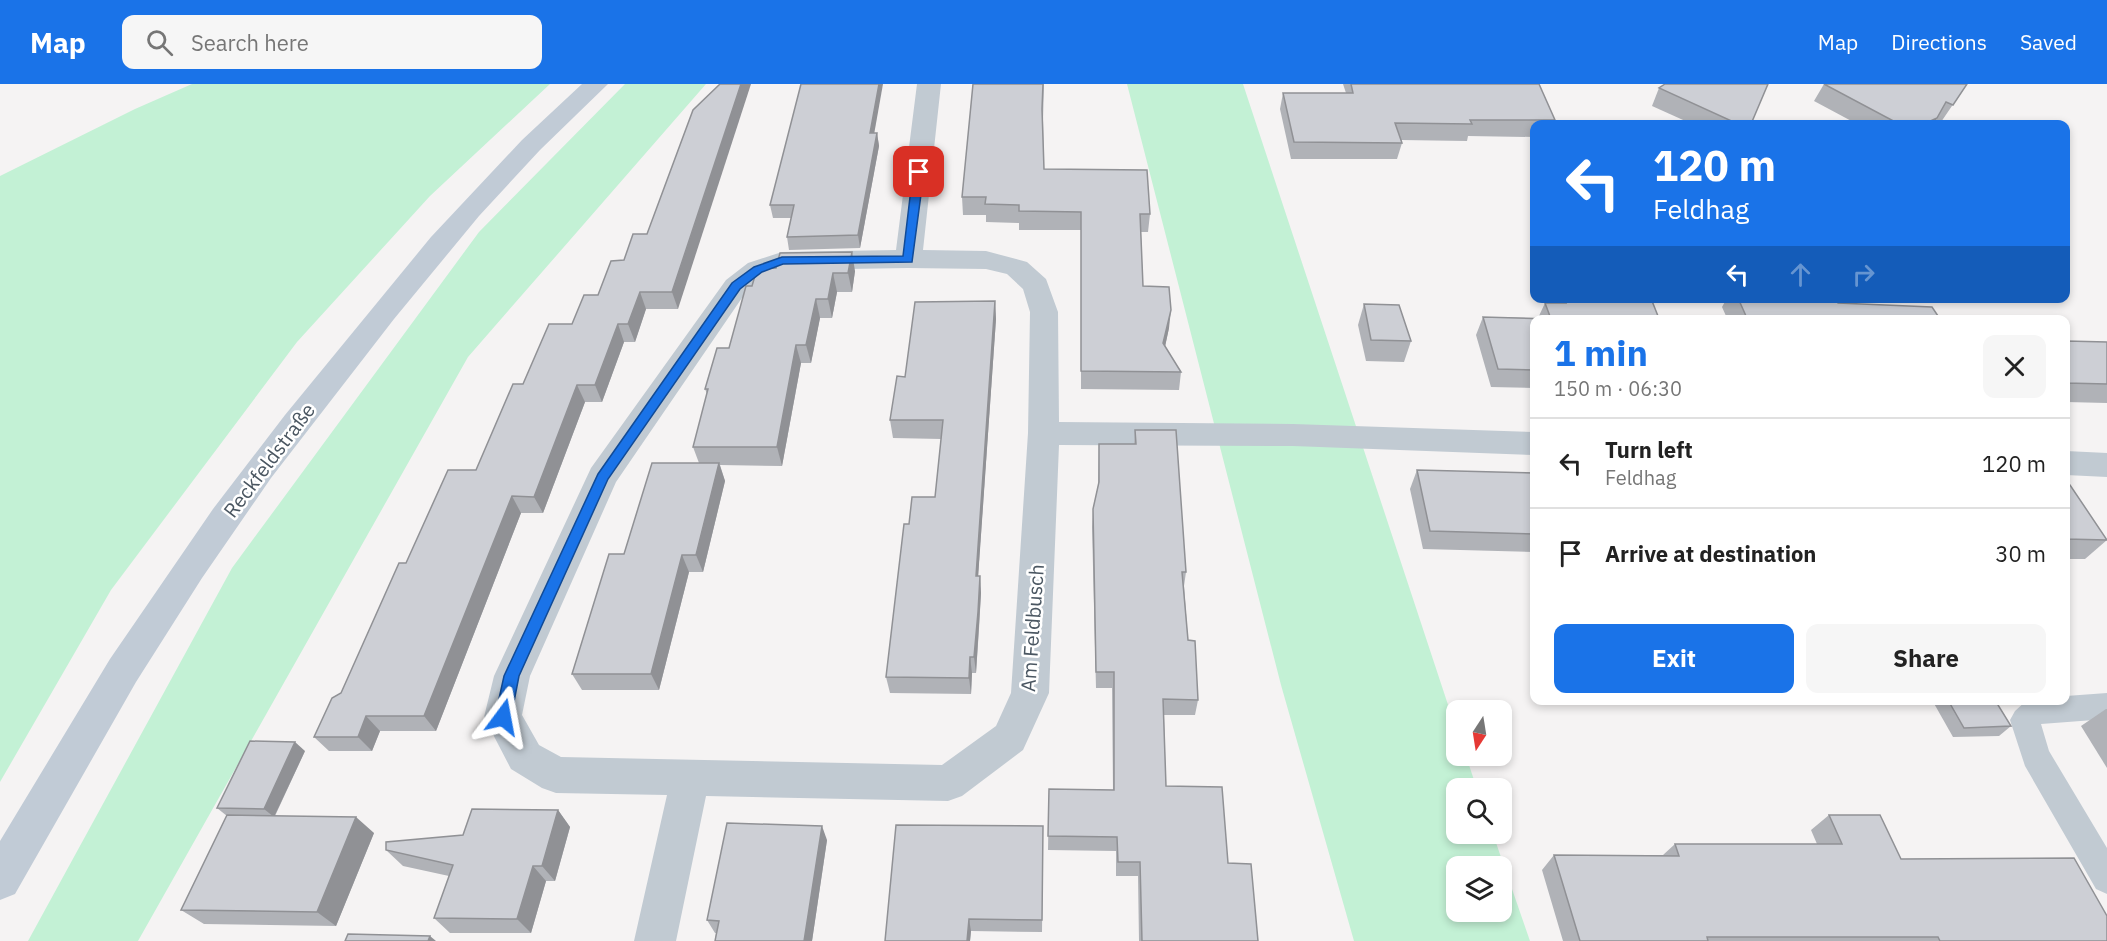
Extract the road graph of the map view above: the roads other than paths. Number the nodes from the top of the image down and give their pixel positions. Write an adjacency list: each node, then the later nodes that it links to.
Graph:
1 (596, 84): 11 (street, Reckfeldstraße)
2 (929, 84): 3 (street)
3 (908, 260): 4 (street, Am Feldbusch); 9 (street, Am Feldbusch)
4 (1044, 433): 5 (street); 9 (street, Am Feldbusch)
5 (1530, 444)
6 (2070, 463): 7 (street)
7 (2107, 465)
8 (2107, 706): 10 (lane)
9 (690, 779): 12 (street)
10 (2107, 878)
11 (0, 880)
12 (655, 941)

